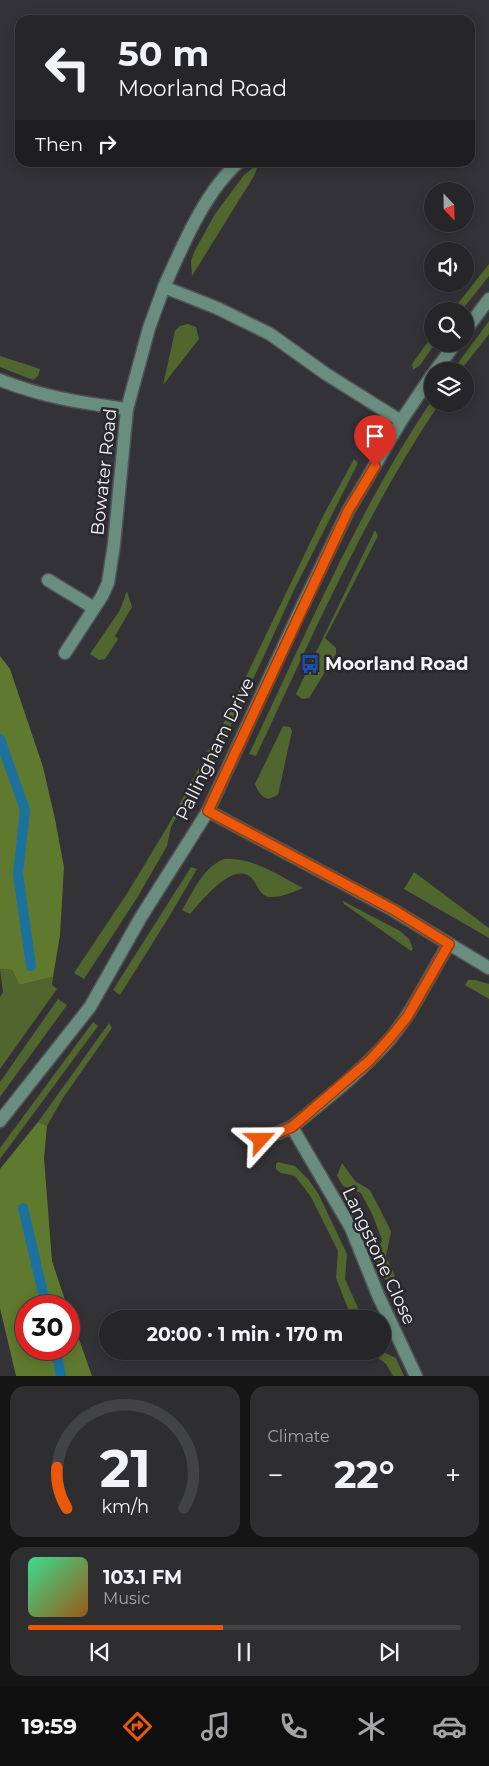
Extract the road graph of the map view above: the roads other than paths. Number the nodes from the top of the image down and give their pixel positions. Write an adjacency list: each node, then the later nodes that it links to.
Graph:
1 (225, 167): 2 (street, Bowater Road)
2 (164, 287): 7 (street, Bowater Road); 8 (street)
3 (489, 299): 4 (street)
4 (474, 319)
5 (0, 380): 7 (street)
6 (424, 387): 8 (street, Pallingham Drive)
7 (127, 409): 10 (street, Bowater Road)
8 (402, 421): 12 (street, Pallingham Drive)
9 (48, 580): 10 (street)
10 (94, 608): 11 (street, Bowater Road)
11 (65, 653)
12 (208, 811): 13 (street); 15 (street, Pallingham Drive)
13 (449, 944): 14 (street); 16 (street)
14 (489, 968)
15 (0, 1120)
16 (292, 1127): 17 (street); 18 (street, Langstone Close)
17 (261, 1140)
18 (416, 1376)

